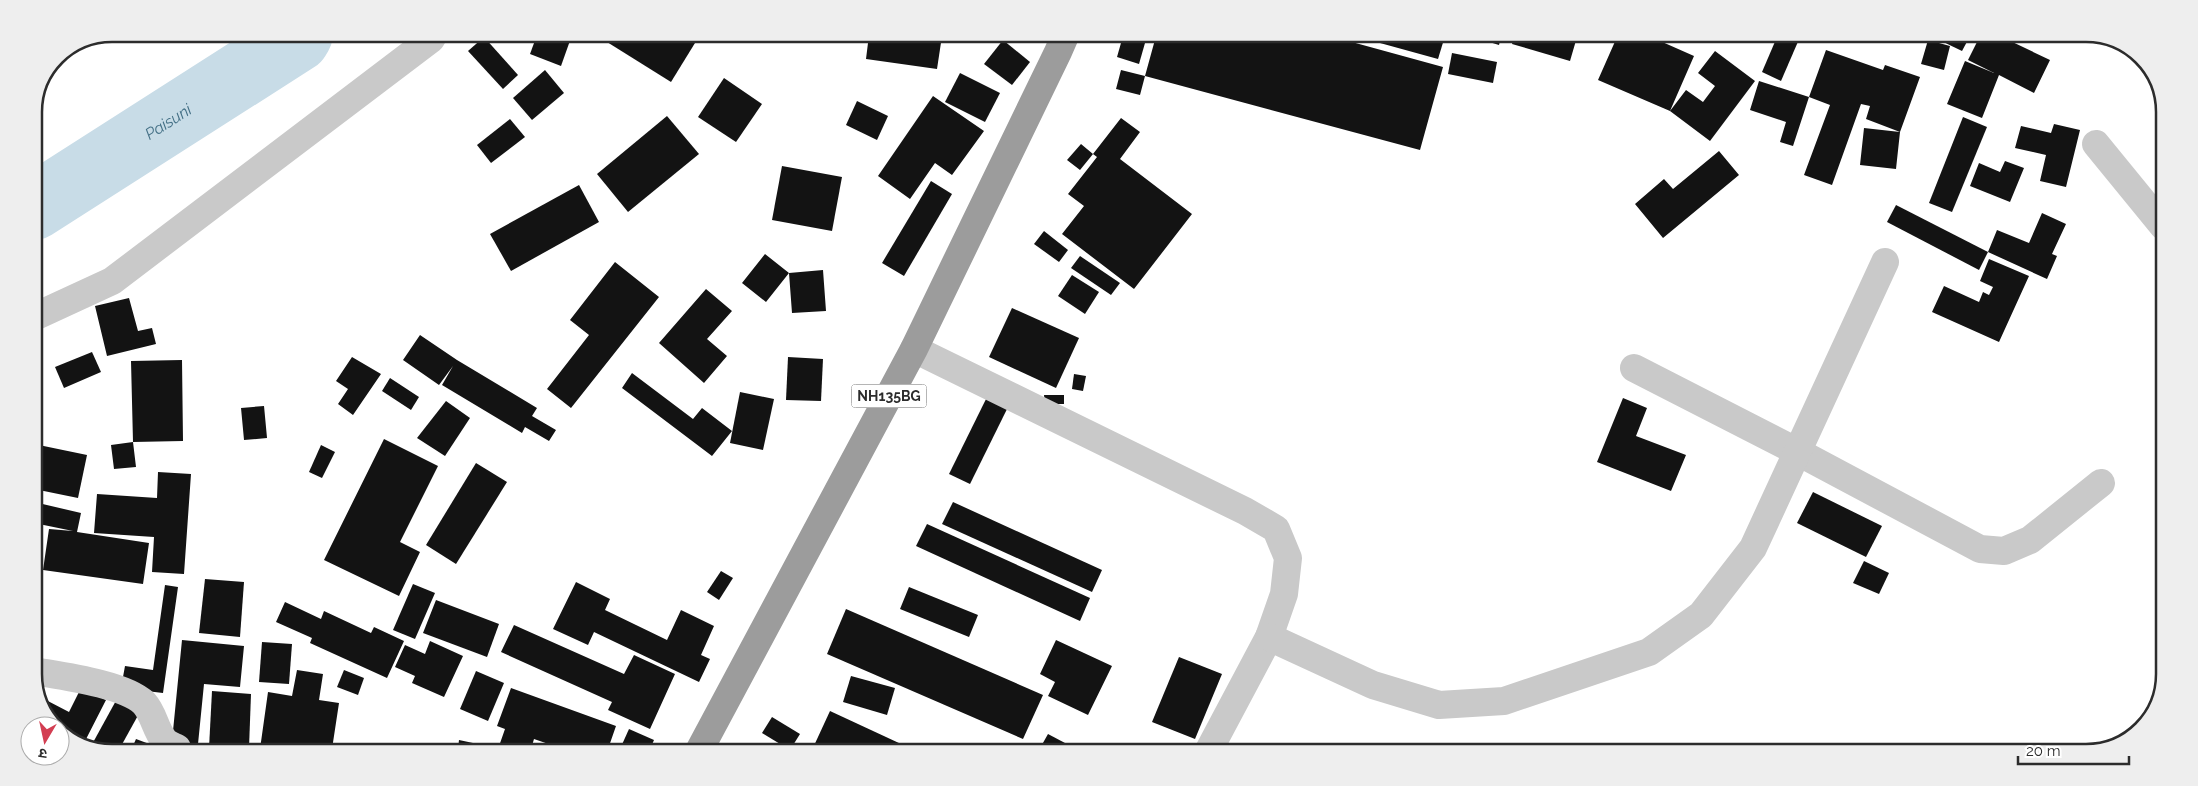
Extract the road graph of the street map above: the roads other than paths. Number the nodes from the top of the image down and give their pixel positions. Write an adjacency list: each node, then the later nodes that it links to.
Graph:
1 (427, 42): 6 (street)
2 (1062, 42): 7 (highway, NH135BG)
3 (2096, 144): 4 (street)
4 (2155, 216)
5 (1885, 262): 9 (street)
6 (42, 313)
7 (914, 350): 11 (street); 14 (highway, NH135BG)
8 (1634, 368): 9 (street)
9 (1798, 452): 10 (street); 11 (street)
10 (2101, 483)
11 (1269, 637): 15 (street)
12 (43, 673): 13 (street)
13 (170, 744)
14 (703, 744)
15 (1212, 744)

